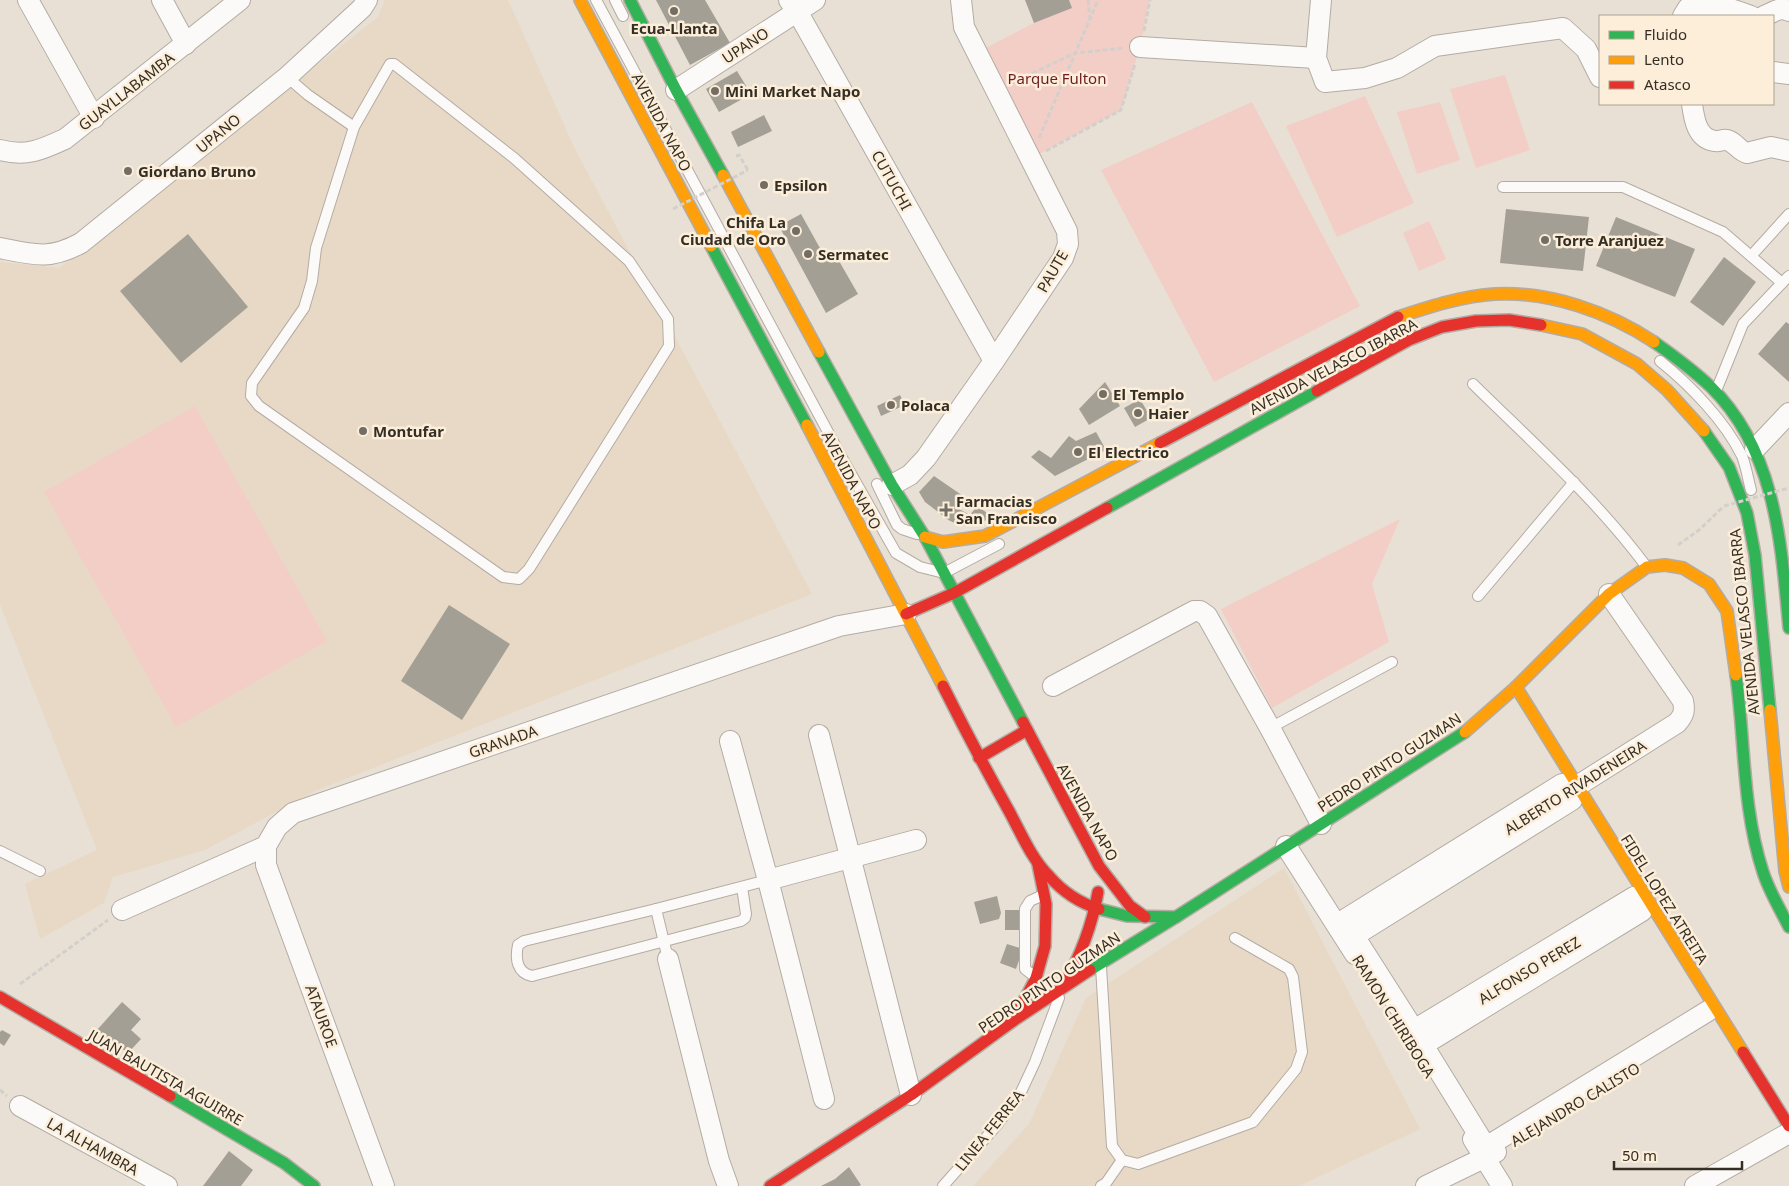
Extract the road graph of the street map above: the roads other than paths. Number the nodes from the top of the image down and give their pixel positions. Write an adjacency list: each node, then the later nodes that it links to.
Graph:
1 (28, 0): 25 (street)
2 (162, 0): 16 (street)
3 (240, 0): 16 (street, GUAYLLABAMBA)
4 (367, 0): 22 (street, UPANO)
5 (580, 0): 54 (main road, AVENIDA NAPO)
6 (596, 0): 50 (lane)
7 (615, 0): 15 (lane)
8 (630, 0): 23 (main road, AVENIDA NAPO)
9 (814, 0): 12 (street, UPANO)
10 (961, 0): 38 (street, PAUTE)
11 (1320, 0): 18 (street)
12 (793, 6): 23 (street, UPANO); 38 (street, CUTUCHI)
13 (1770, 10): 14 (street)
14 (1683, 15)
15 (628, 24)
16 (186, 44): 25 (street, GUAYLLABAMBA)
17 (1140, 47): 18 (street)
18 (1316, 58): 21 (street)
19 (1774, 72): 20 (street)
20 (1789, 74)
21 (1599, 75)
22 (287, 77): 26 (lane); 31 (street, UPANO)
23 (676, 90): 46 (main road, AVENIDA NAPO)
24 (1692, 105): 28 (street)
25 (94, 118): 27 (street, GUAYLLABAMBA)
26 (354, 127): 26 (lane)
27 (0, 150)
28 (1789, 151)
29 (1503, 187): 32 (lane)
30 (1789, 214): 32 (lane)
31 (0, 248)
32 (1751, 256): 33 (lane)
33 (1786, 279): 40 (lane)
34 (1480, 310): 35 (lane)
35 (1433, 318)
36 (803, 344): 42 (lane)
37 (1654, 357): 65 (lane)
38 (994, 362): 46 (street, PAUTE)
39 (1473, 384): 45 (lane)
40 (1716, 392): 43 (main road, AVENIDA VELASCO IBARRA); 47 (main road, AVENIDA VELASCO IBARRA)
41 (1789, 414): 43 (street)
42 (859, 447)
43 (1755, 449): 55 (main road, AVENIDA VELASCO IBARRA)
44 (872, 473): 47 (lane)
45 (1574, 482): 49 (lane); 53 (lane)
46 (892, 485): 47 (main road, AVENIDA NAPO)
47 (924, 537): 50 (main road, AVENIDA NAPO)
48 (1004, 541): 50 (lane)
49 (1647, 567): 52 (main road, PEDRO PINTO GUZMAN); 86 (main road)
50 (944, 573): 51 (main road, AVENIDA NAPO)
51 (954, 593): 54 (main road, AVENIDA VELASCO IBARRA); 60 (main road, AVENIDA NAPO); 77 (main road, AVENIDA VELASCO IBARRA)
52 (1610, 594): 58 (main road, PEDRO PINTO GUZMAN); 64 (street, ALBERTO RIVADENEIRA)
53 (1478, 596)
54 (906, 614): 63 (main road, AVENIDA NAPO); 68 (street, GRANADA)
55 (1789, 628)
56 (1392, 662): 59 (lane)
57 (1053, 686): 59 (street)
58 (1516, 687): 64 (main road, FIDEL LOPEZ ATREITA); 66 (main road, PEDRO PINTO GUZMAN)
59 (1270, 728): 66 (street)
60 (1027, 730): 63 (main road); 73 (main road, AVENIDA NAPO)
61 (819, 735): 71 (street)
62 (730, 741): 75 (street)
63 (979, 758): 72 (main road, AVENIDA NAPO)
64 (1570, 790): 79 (main road, FIDEL LOPEZ ATREITA); 79 (street); 85 (street, ALBERTO RIVADENEIRA)
65 (1789, 821)
66 (1321, 824): 69 (main road, PEDRO PINTO GUZMAN)
67 (916, 840): 71 (street)
68 (266, 846): 82 (street); 105 (street, ATAUROE)
69 (1286, 846): 84 (main road, PEDRO PINTO GUZMAN); 85 (street, RAMON CHIRIBOGA)
70 (0, 851): 74 (lane)
71 (851, 858): 75 (street); 96 (street)
72 (1038, 863): 78 (main road); 81 (main road, AVENIDA NAPO)
73 (1099, 866): 81 (main road); 83 (main road, AVENIDA NAPO)
74 (40, 871)
75 (768, 880): 76 (lane); 97 (street)
76 (742, 887): 80 (lane); 88 (lane)
77 (1789, 887)
78 (1044, 894): 90 (main road); 90 (lane)
79 (1641, 902): 93 (main road, FIDEL LOPEZ ATREITA); 93 (street); 95 (street, ALFONSO PEREZ)
80 (656, 909): 88 (lane); 88 (lane)
81 (1096, 909): 83 (main road, AVENIDA NAPO); 91 (main road)
82 (122, 910)
83 (1145, 916): 84 (main road, AVENIDA NAPO)
84 (1176, 917): 89 (main road, PEDRO PINTO GUZMAN)
85 (1343, 926): 95 (street, RAMON CHIRIBOGA)
86 (1789, 927)
87 (1236, 938): 102 (lane)
88 (666, 950): 106 (street)
89 (1101, 964): 91 (main road, PEDRO PINTO GUZMAN); 102 (lane)
90 (1036, 978): 94 (main road)
91 (1063, 987): 94 (main road, PEDRO PINTO GUZMAN); 108 (lane, LINEA FERREA)
92 (0, 998): 104 (main road, JUAN BAUTISTA AGUIRRE)
93 (1714, 1014): 99 (main road, FIDEL LOPEZ ATREITA); 101 (street, ALEJANDRO CALISTO)
94 (1013, 1021): 96 (main road, PEDRO PINTO GUZMAN)
95 (1410, 1041): 101 (street, RAMON CHIRIBOGA)
96 (911, 1095): 107 (main road, PEDRO PINTO GUZMAN)
97 (824, 1099)
98 (20, 1106): 103 (street, LA ALHAMBRA)
99 (1789, 1126)
100 (1789, 1133): 112 (street)
101 (1485, 1159): 110 (street, ALEJANDRO CALISTO); 111 (street, RAMON CHIRIBOGA)
102 (1122, 1160): 109 (lane)
103 (167, 1186)
104 (314, 1186)
105 (384, 1186)
106 (728, 1186)
107 (770, 1186)
108 (943, 1186)
109 (1101, 1186)
110 (1426, 1186)
111 (1502, 1186)
112 (1695, 1186)

